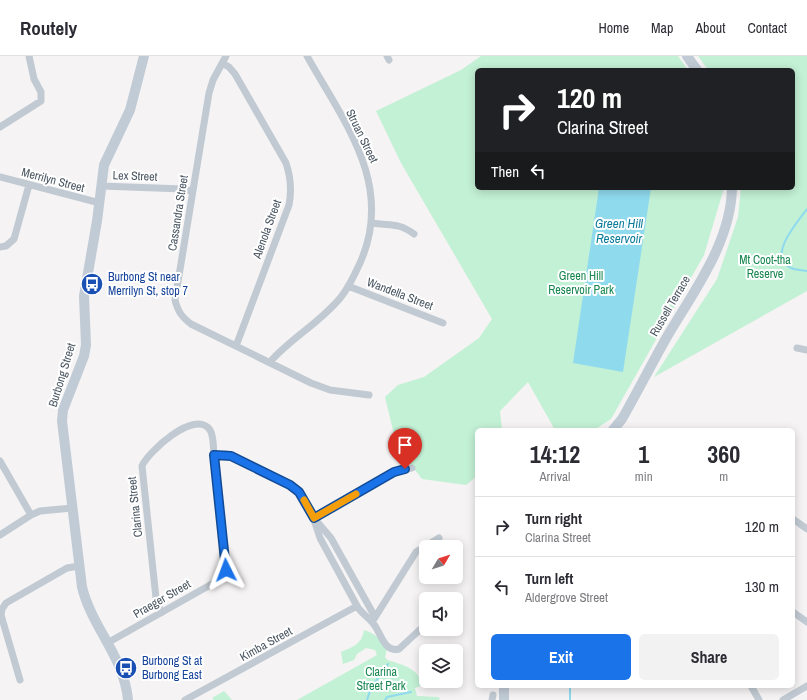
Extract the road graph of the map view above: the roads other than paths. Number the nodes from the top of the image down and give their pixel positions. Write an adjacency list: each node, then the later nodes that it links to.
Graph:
1 (30, 56): 8 (street)
2 (144, 56): 11 (street, Burbong Street)
3 (226, 56): 6 (street, Cassandra Street)
4 (307, 56): 15 (street, Struan Street)
5 (687, 56): 7 (street)
6 (222, 63): 13 (street, Cassandra Street); 20 (street, Alenola Street)
7 (696, 68)
8 (0, 126)
9 (0, 177): 10 (street, Merrilyn Street)
10 (29, 185): 14 (street, Merrilyn Street); 17 (street)
11 (101, 186): 13 (street, Lex Street); 14 (street, Burbong Street)
12 (732, 190): 25 (street, Russell Terrace)
13 (192, 192): 20 (street, Cassandra Street)
14 (100, 203): 29 (street, Burbong Street)
15 (372, 223): 16 (street); 18 (street, Struan Street)
16 (414, 234)
17 (0, 247)
18 (348, 286): 19 (street, Wandella Street); 23 (street, Struan Street)
19 (443, 323)
20 (236, 346): 23 (street, Cassandra Street)
21 (797, 348): 22 (street)
22 (807, 350)
23 (270, 362): 24 (street, Cassandra Street)
24 (369, 395)
25 (615, 428)
26 (214, 455): 31 (street); 38 (street, Praeger Street); 38 (street, Clarina Street)
27 (0, 461): 30 (street)
28 (412, 468): 31 (street)
29 (72, 508): 30 (street); 36 (street, Burbong Street)
30 (31, 515): 34 (street)
31 (314, 518): 37 (street); 40 (street)
32 (795, 520): 33 (street)
33 (807, 529)
34 (0, 533)
35 (439, 538): 40 (street)
36 (79, 566): 43 (street, Burbong Street); 44 (street)
37 (357, 606): 40 (street); 49 (street, Kimba Street)
38 (161, 613): 43 (street, Praeger Street)
39 (795, 613): 41 (street)
40 (374, 620): 42 (street)
41 (807, 622)
42 (419, 630)
43 (108, 642): 48 (street, Burbong Street)
44 (20, 680)
45 (807, 686): 52 (street)
46 (504, 688): 50 (street)
47 (752, 688): 51 (street)
48 (128, 700)
49 (185, 700)
50 (504, 700)
51 (759, 700)
52 (783, 700)

